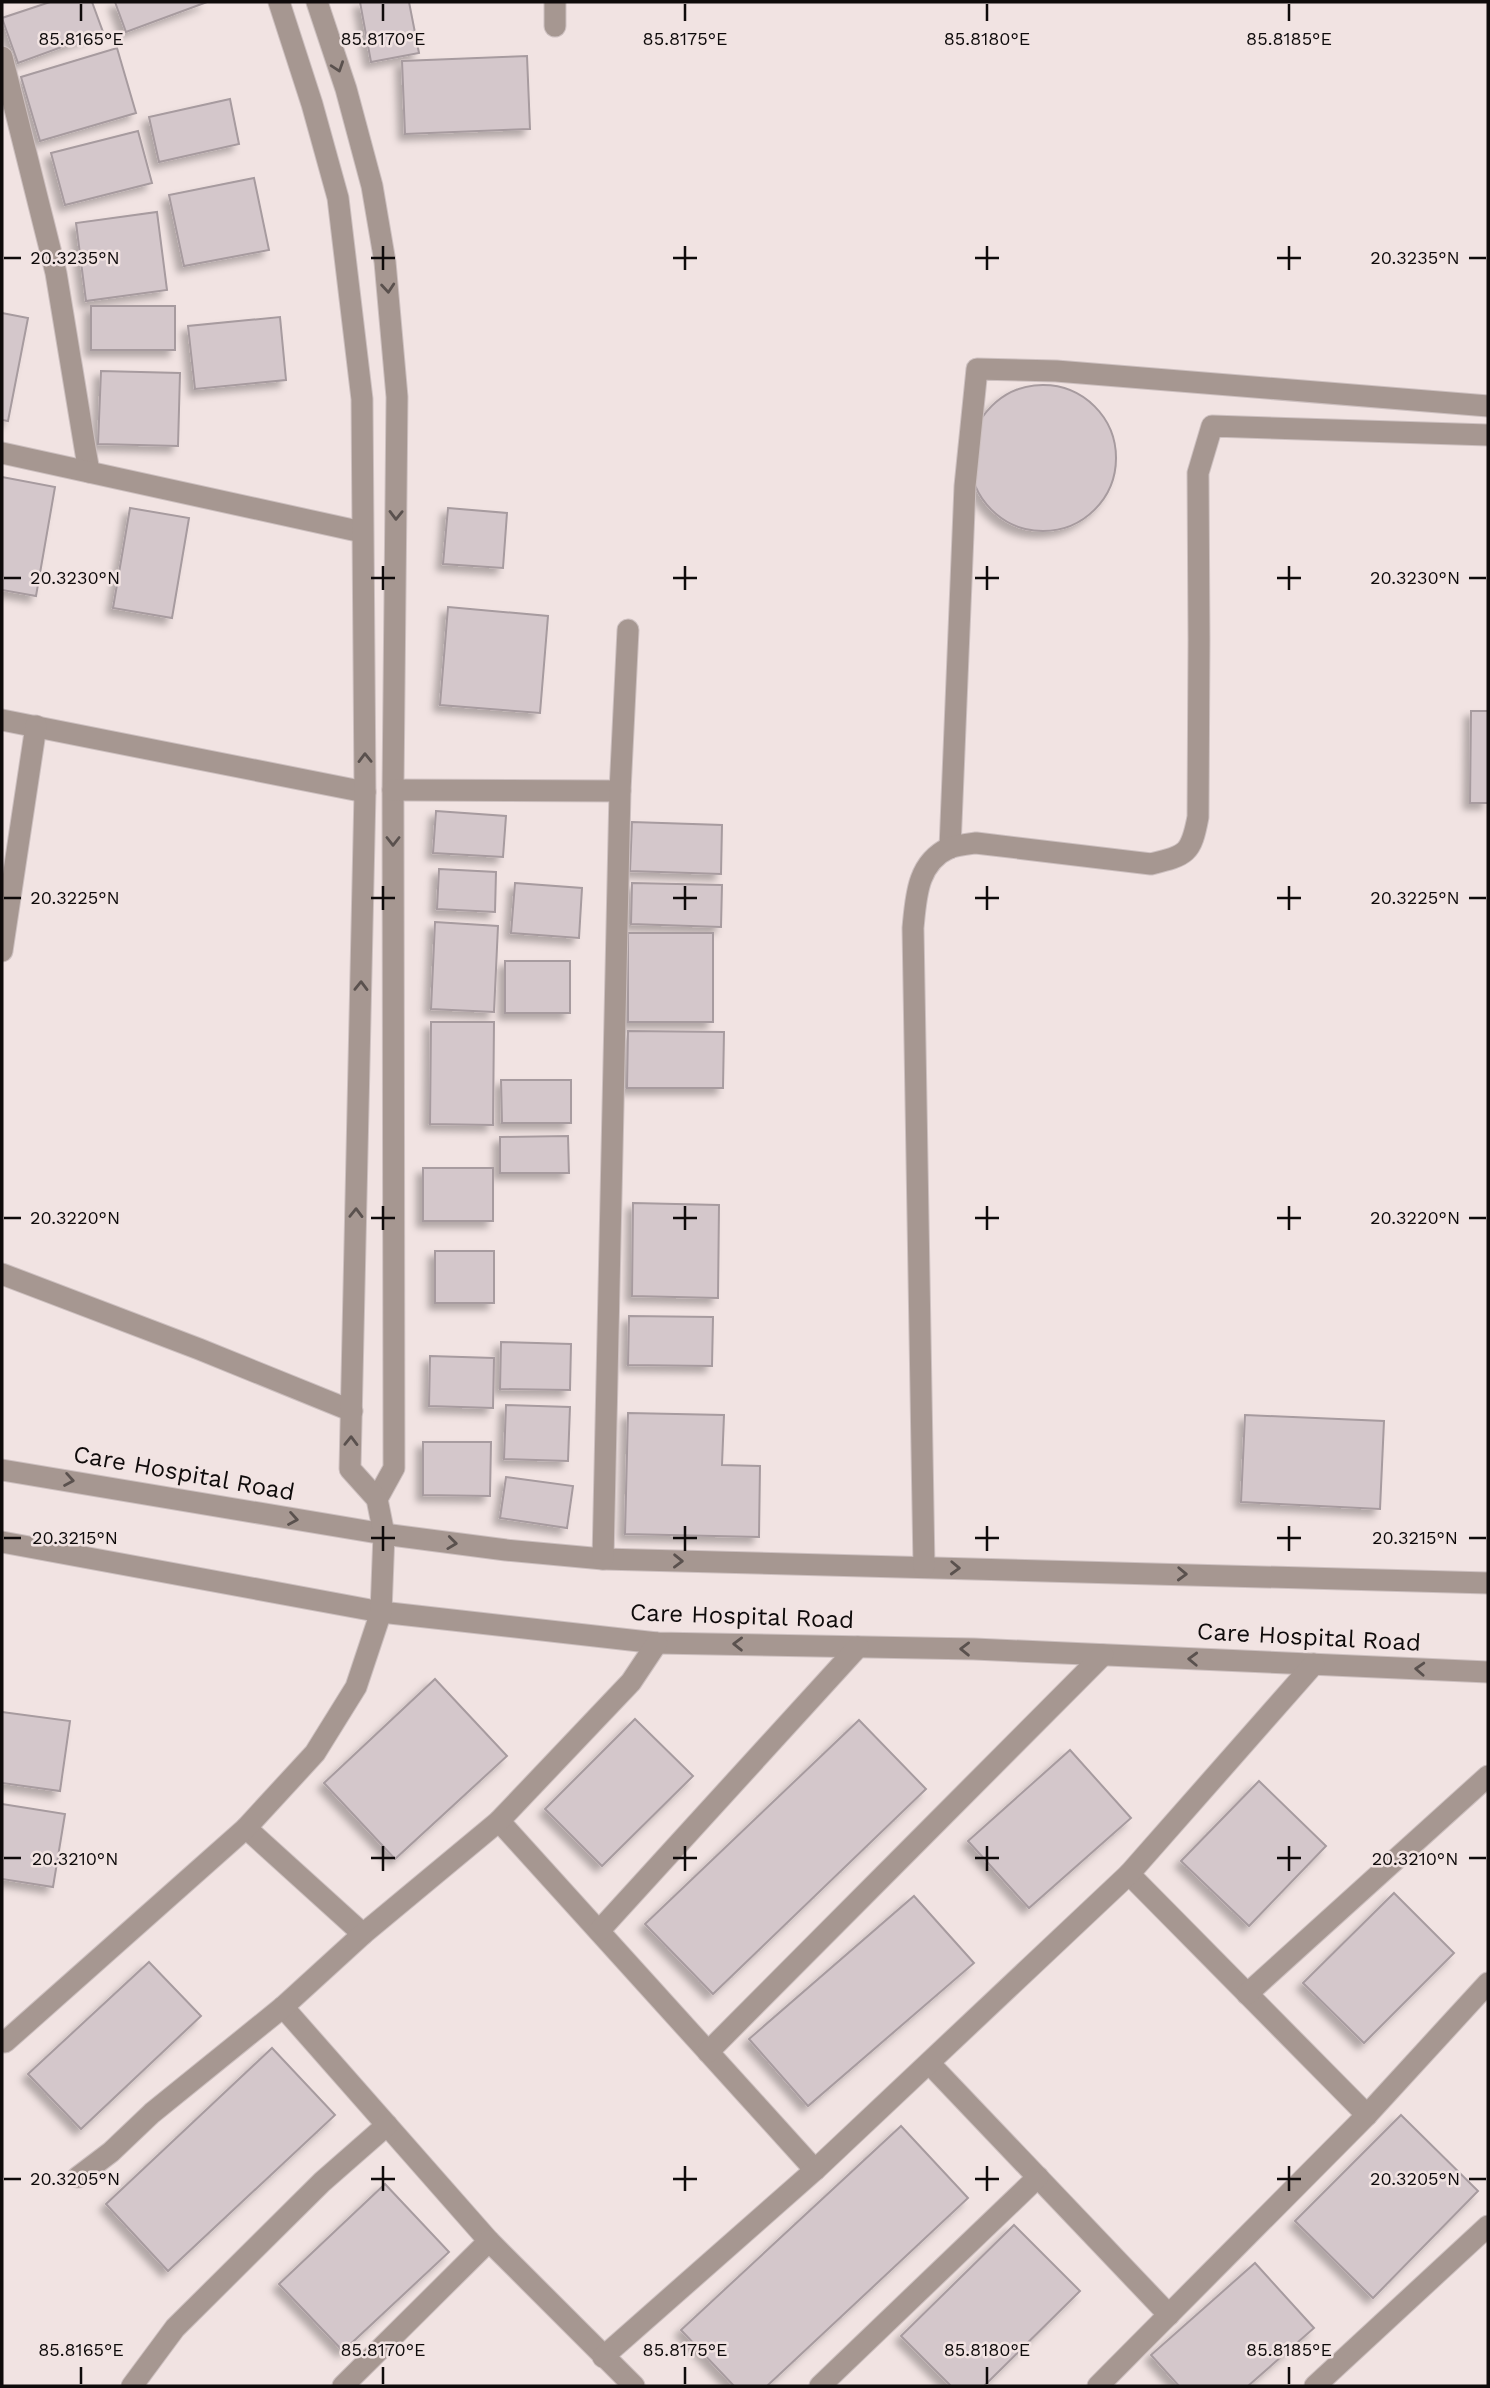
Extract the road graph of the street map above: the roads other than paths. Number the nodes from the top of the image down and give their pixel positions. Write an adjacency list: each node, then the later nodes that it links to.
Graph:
1 (279, 2): 7 (street)
2 (317, 2): 6 (street, one-way to 6)
3 (555, 2): 4 (street)
4 (555, 26)
5 (2, 57): 11 (street)
6 (397, 397): 7 (street); 16 (street, one-way to 16)
7 (362, 399): 12 (street)
8 (1488, 406): 19 (street)
9 (1488, 435): 19 (street)
10 (2, 453): 11 (street)
11 (89, 472): 12 (street)
12 (362, 532): 18 (street, one-way to 12)
13 (628, 630): 17 (street)
14 (2, 720): 15 (street)
15 (36, 726): 18 (street); 20 (street)
16 (393, 790): 17 (street); 24 (street, one-way to 24)
17 (620, 790): 27 (street)
18 (365, 792): 22 (street, one-way to 18)
19 (950, 848): 28 (street)
20 (2, 951)
21 (2, 1275): 22 (street)
22 (352, 1411): 24 (street, one-way to 22)
23 (2, 1470): 25 (street, Care Hospital Road, one-way to 25)
24 (377, 1499): 25 (street)
25 (384, 1534): 27 (street, Care Hospital Road, one-way to 27); 30 (street)
26 (2, 1542): 30 (street, Care Hospital Road)
27 (603, 1559): 28 (street, Care Hospital Road, one-way to 28)
28 (924, 1567): 29 (street, Care Hospital Road, one-way to 29)
29 (1488, 1583)
30 (381, 1612): 31 (street, Care Hospital Road); 38 (street)
31 (657, 1643): 32 (street, Care Hospital Road, one-way to 31); 37 (street)
32 (858, 1647): 33 (street, Care Hospital Road, one-way to 32); 40 (street)
33 (1103, 1655): 34 (street, Care Hospital Road, one-way to 33); 46 (street)
34 (1314, 1664): 35 (street, Care Hospital Road, one-way to 34); 39 (street)
35 (1488, 1672)
36 (1488, 1776): 43 (street)
37 (499, 1821): 40 (street); 41 (street)
38 (246, 1828): 41 (street); 45 (street)
39 (1129, 1874): 43 (street); 47 (street)
40 (599, 1931): 46 (street)
41 (363, 1934): 44 (street)
42 (1488, 1983): 48 (street)
43 (1247, 1994): 48 (street)
44 (283, 2007): 49 (street); 51 (street)
45 (5, 2042)
46 (708, 2052): 50 (street)
47 (929, 2063): 50 (street); 52 (street)
48 (1367, 2115): 55 (street)
49 (387, 2125): 54 (street); 57 (street)
50 (815, 2170): 56 (street)
51 (78, 2177)
52 (1038, 2177): 55 (street); 60 (street)
53 (1488, 2226): 62 (street)
54 (489, 2241): 56 (street); 58 (street)
55 (1169, 2315): 61 (street)
56 (603, 2357): 59 (street)
57 (132, 2386)
58 (344, 2386)
59 (634, 2386)
60 (820, 2386)
61 (1098, 2386)
62 (1315, 2386)

